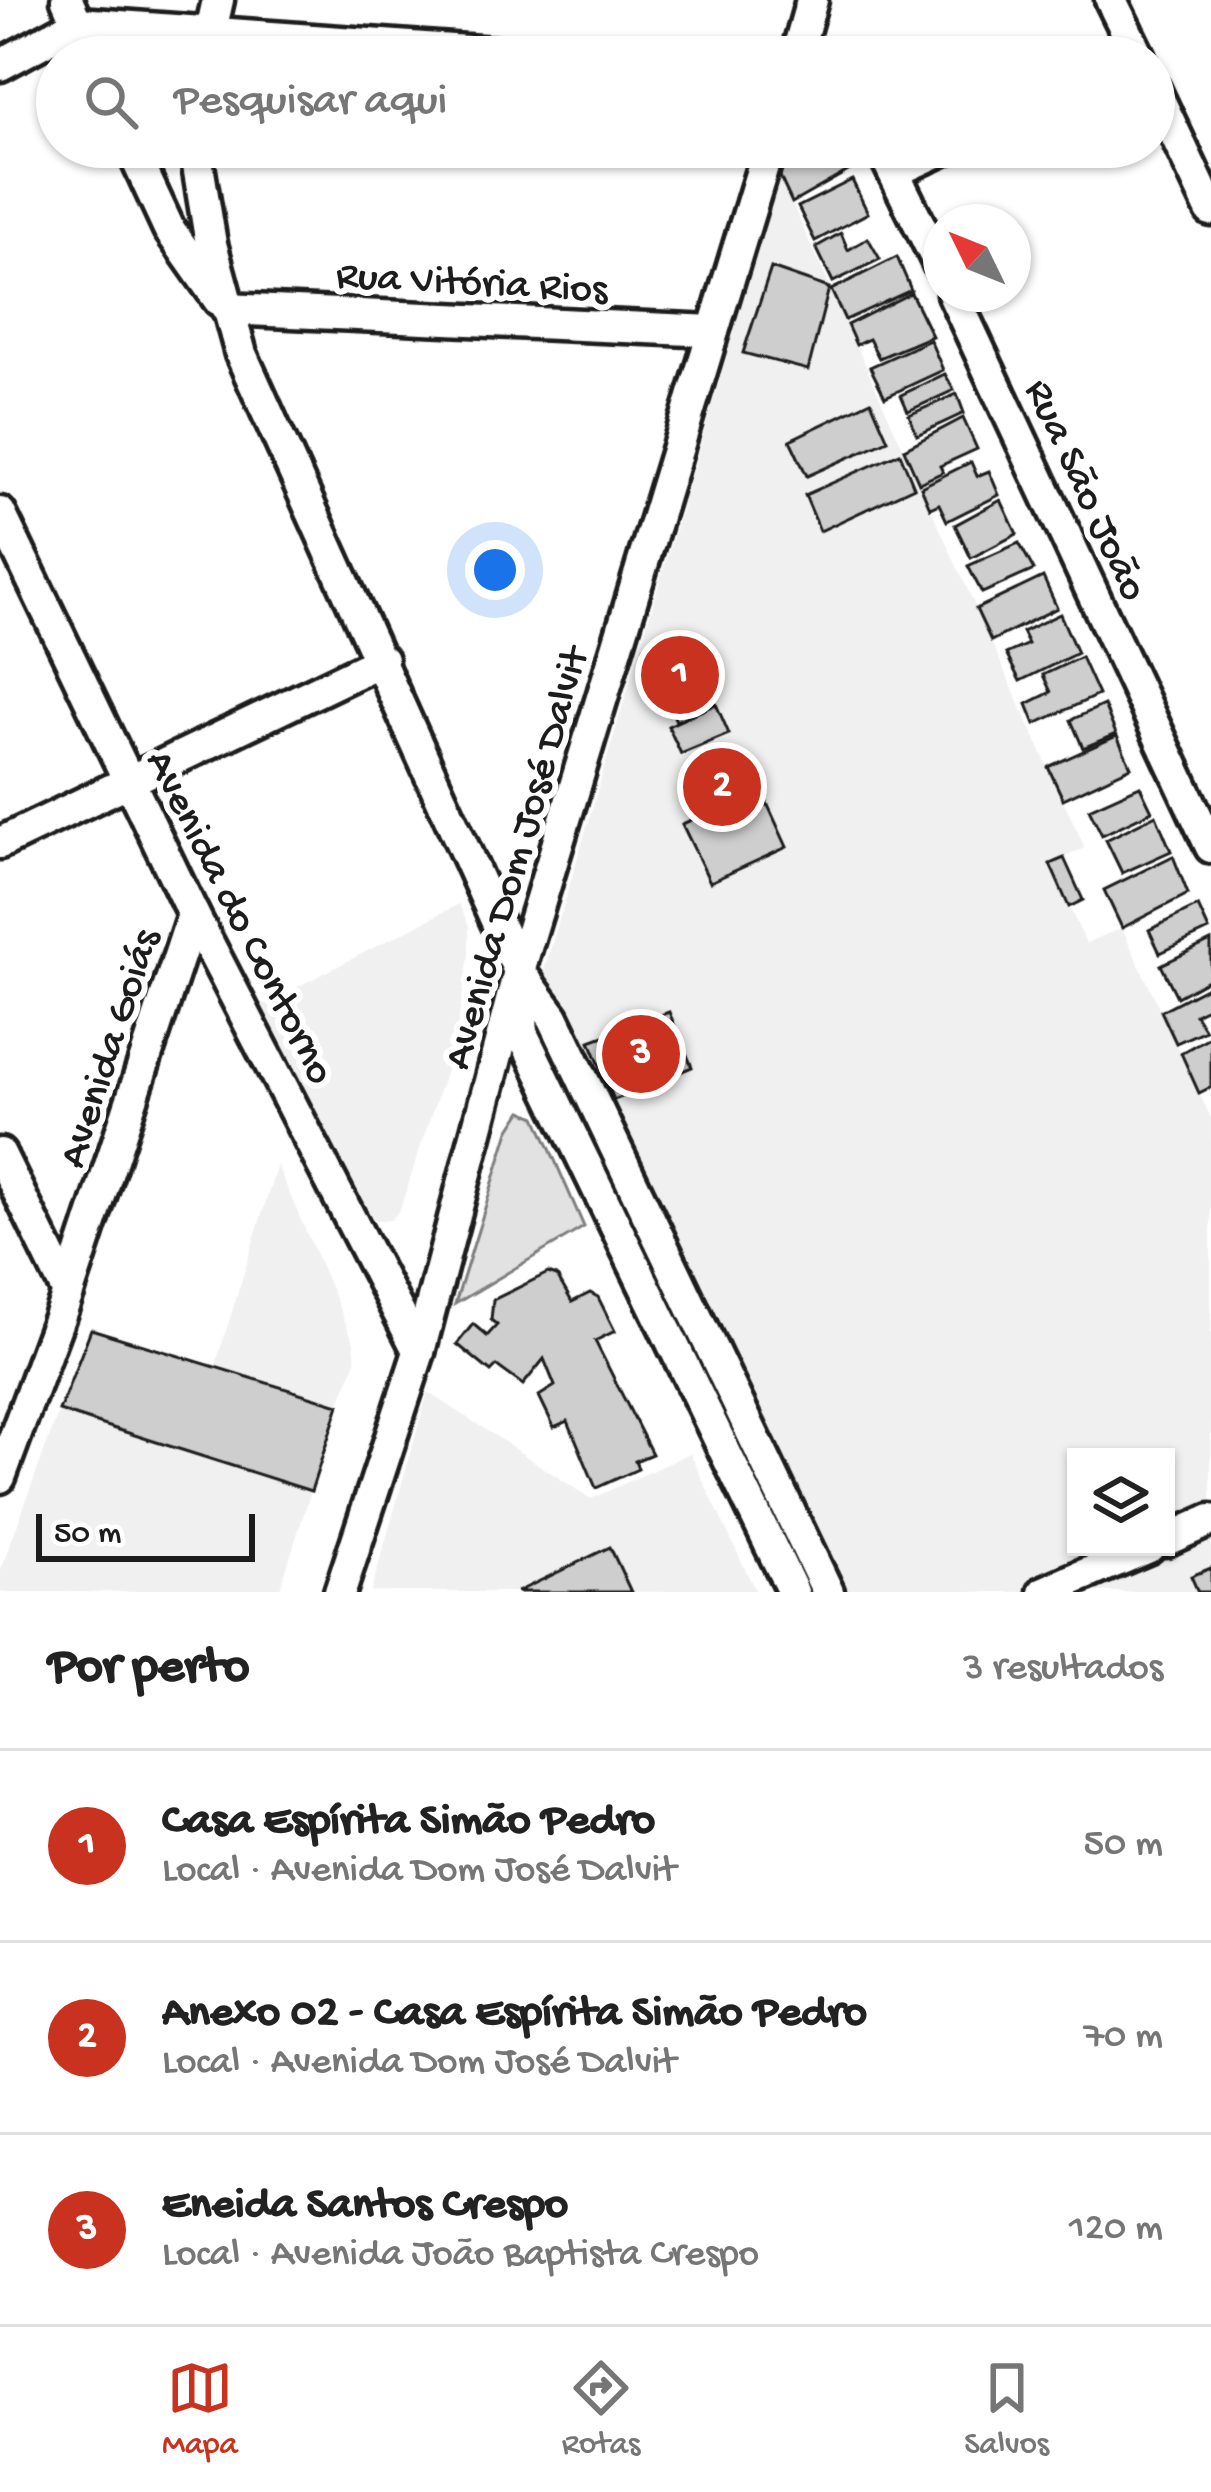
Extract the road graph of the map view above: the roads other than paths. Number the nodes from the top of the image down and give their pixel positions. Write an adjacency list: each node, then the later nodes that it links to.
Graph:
1 (218, 0): 7 (street)
2 (812, 0): 8 (street)
3 (1111, 0): 9 (street)
4 (73, 12): 5 (street); 6 (street)
5 (40, 36)
6 (174, 36)
7 (209, 36)
8 (802, 36)
9 (1129, 36)
10 (36, 39): 11 (street)
11 (0, 65)
12 (1175, 134): 17 (street)
13 (140, 168): 19 (street)
14 (199, 168): 19 (street)
15 (763, 168): 21 (street, Avenida Dom José Dalvit)
16 (892, 168): 18 (street)
17 (1211, 210)
18 (923, 231)
19 (227, 309): 21 (street, Rua Vitória Rios); 24 (street)
20 (961, 312): 27 (street, Rua São João)
21 (713, 332): 29 (street, Avenida Dom José Dalvit)
22 (0, 513): 23 (street, Avenida do Contorno)
23 (7, 546): 25 (street, Avenida do Contorno)
24 (382, 660): 25 (street); 29 (street)
25 (129, 780): 26 (street); 28 (street, Avenida do Contorno)
26 (0, 843)
27 (1211, 847)
28 (194, 914): 31 (street, Avenida Goiás); 32 (street, Avenida do Contorno)
29 (519, 971): 32 (street, Avenida Dom José Dalvit); 38 (street); 39 (street)
30 (0, 1154): 31 (street)
31 (68, 1293): 33 (street, Avenida Goiás)
32 (419, 1352): 37 (street, Avenida Dom José Dalvit)
33 (0, 1478)
34 (1211, 1520): 35 (street)
35 (1175, 1536)
36 (1128, 1556): 40 (street)
37 (340, 1592)
38 (793, 1592)
39 (828, 1592)
40 (1044, 1592)

